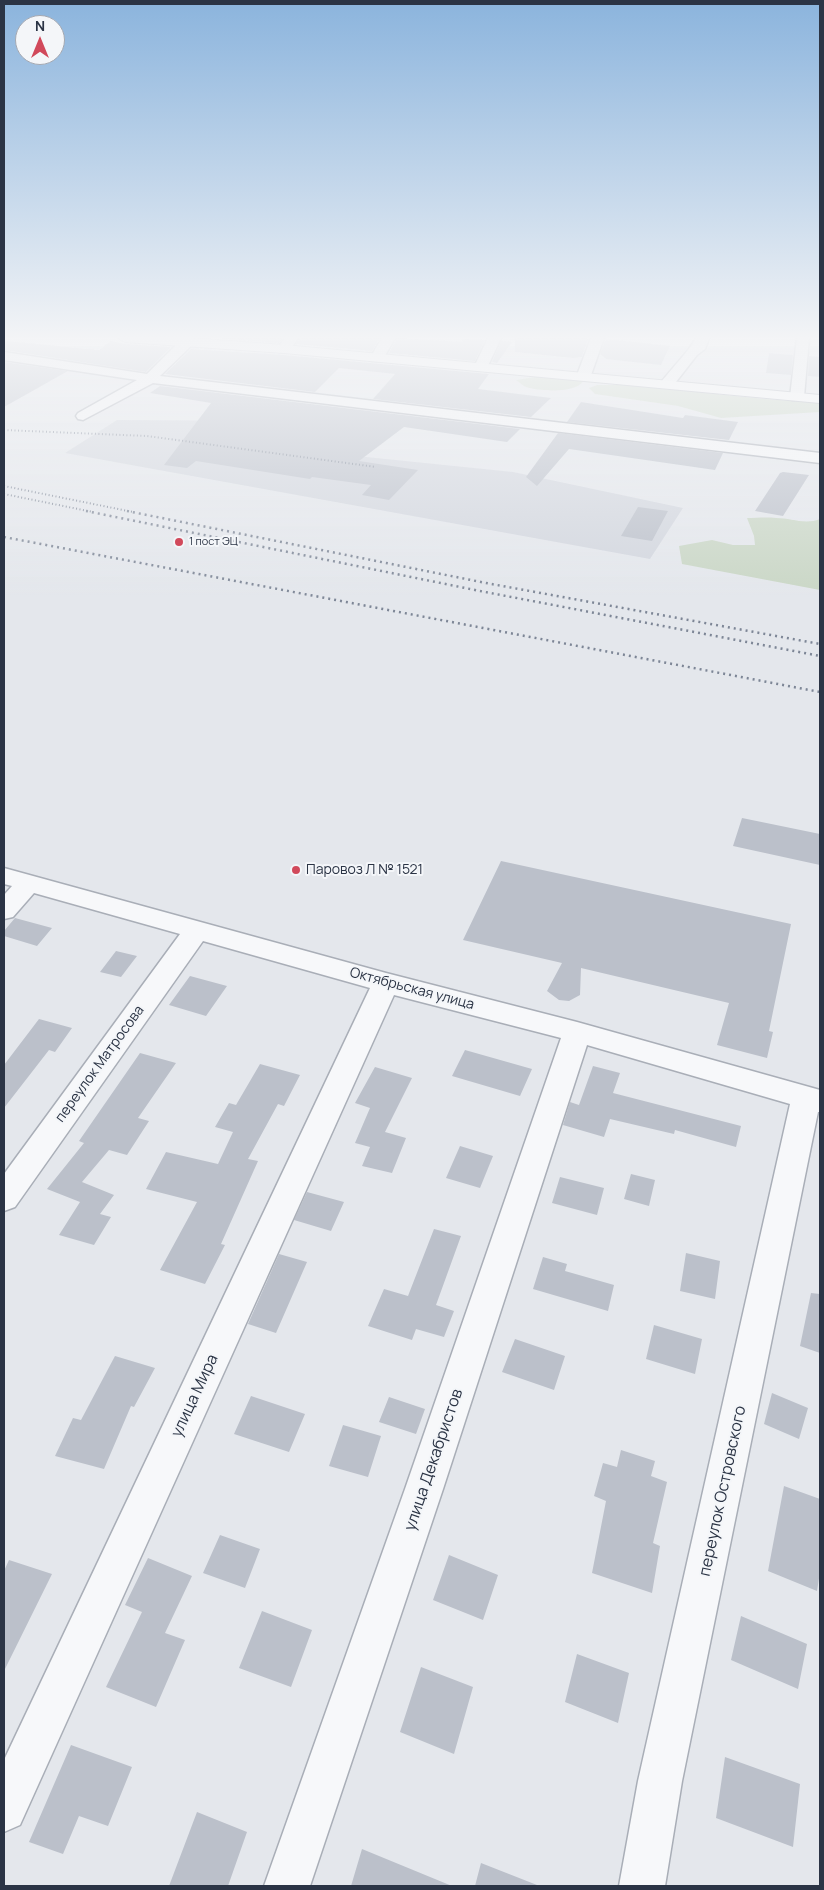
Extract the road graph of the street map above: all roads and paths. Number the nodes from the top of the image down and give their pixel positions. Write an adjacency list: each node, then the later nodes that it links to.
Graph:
1 (558, 426): 2 (street)
2 (820, 458)
3 (16, 880): 4 (street); 5 (street, Октябрьская улица)
4 (4, 911)
5 (197, 930): 6 (street, Октябрьская улица); 9 (street, переулок Матросова)
6 (386, 983): 7 (street, Октябрьская улица); 10 (street, улица Мира)
7 (577, 1032): 8 (street, Октябрьская улица); 11 (street, улица Декабристов)
8 (813, 1099): 12 (street, переулок Островского)
9 (4, 1198)
10 (4, 1809)
11 (287, 1886)
12 (642, 1886)

